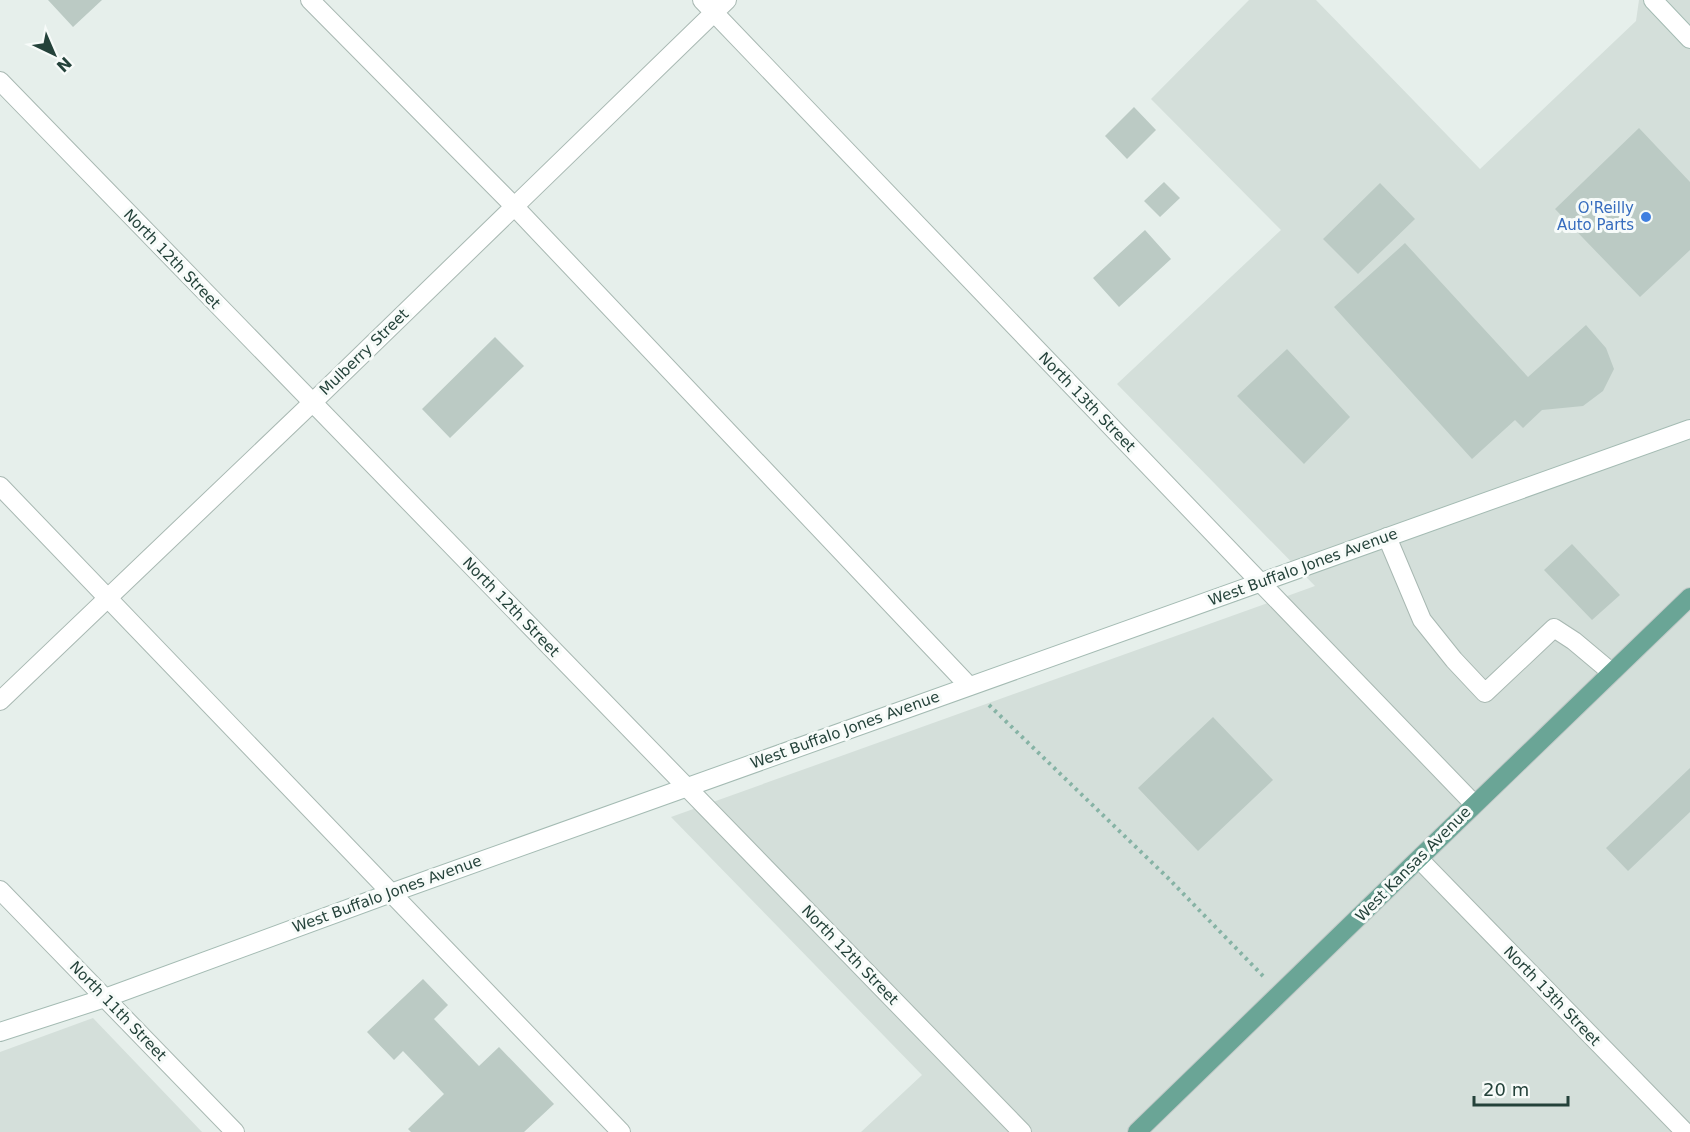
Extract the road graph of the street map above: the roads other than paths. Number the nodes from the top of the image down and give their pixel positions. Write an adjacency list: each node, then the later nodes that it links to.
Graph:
1 (310, 0): 6 (street)
2 (1653, 0): 4 (street)
3 (714, 4): 6 (street, Mulberry Street); 11 (street, North 13th Street)
4 (1690, 39)
5 (0, 81): 7 (street, North 12th Street)
6 (514, 206): 7 (street, Mulberry Street); 15 (street)
7 (312, 403): 13 (street, Mulberry Street); 17 (street, North 12th Street)
8 (1690, 429): 10 (street, West Buffalo Jones Avenue)
9 (0, 486): 13 (street)
10 (1387, 537): 11 (street, West Buffalo Jones Avenue); 14 (street)
11 (1260, 582): 15 (street, West Buffalo Jones Avenue); 18 (street, North 13th Street)
12 (1690, 597): 14 (main road, West Kansas Avenue)
13 (108, 598): 16 (street, Mulberry Street); 21 (street)
14 (1611, 672): 18 (main road, West Kansas Avenue)
15 (969, 686): 17 (street, West Buffalo Jones Avenue)
16 (0, 701)
17 (686, 787): 21 (street, West Buffalo Jones Avenue); 26 (street, North 12th Street)
18 (1474, 804): 19 (main road, West Kansas Avenue)
19 (1419, 859): 27 (main road, West Kansas Avenue); 28 (street, North 13th Street)
20 (0, 890): 22 (street, North 11th Street)
21 (391, 893): 22 (street, West Buffalo Jones Avenue); 25 (street)
22 (105, 998): 23 (street, West Buffalo Jones Avenue); 24 (street, North 11th Street)
23 (0, 1032)
24 (235, 1132)
25 (621, 1132)
26 (1022, 1132)
27 (1137, 1132)
28 (1685, 1132)

